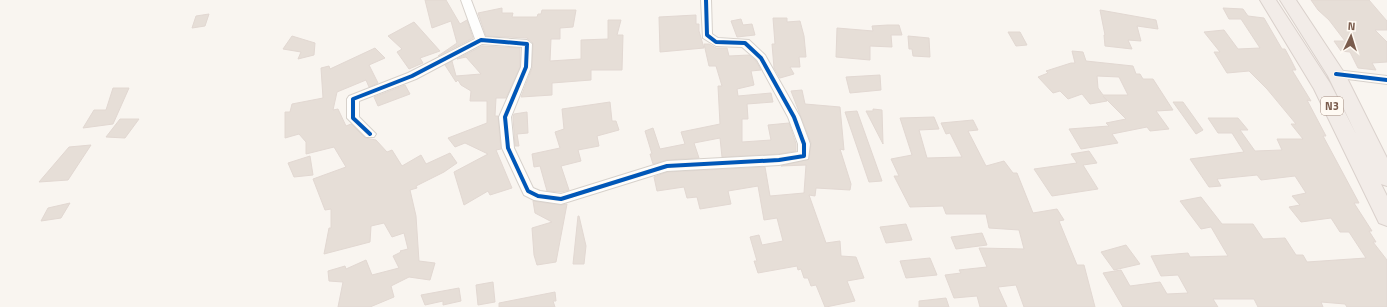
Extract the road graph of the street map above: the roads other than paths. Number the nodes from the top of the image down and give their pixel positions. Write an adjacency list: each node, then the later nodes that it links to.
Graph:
1 (466, 0): 5 (street)
2 (706, 0): 5 (street)
3 (1268, 0): 10 (highway, N3)
4 (1288, 0): 6 (highway, N3)
5 (481, 40): 8 (street)
6 (1336, 74): 7 (street); 9 (highway, N3)
7 (1387, 80)
8 (370, 134)
9 (1387, 178)
10 (1387, 217)

